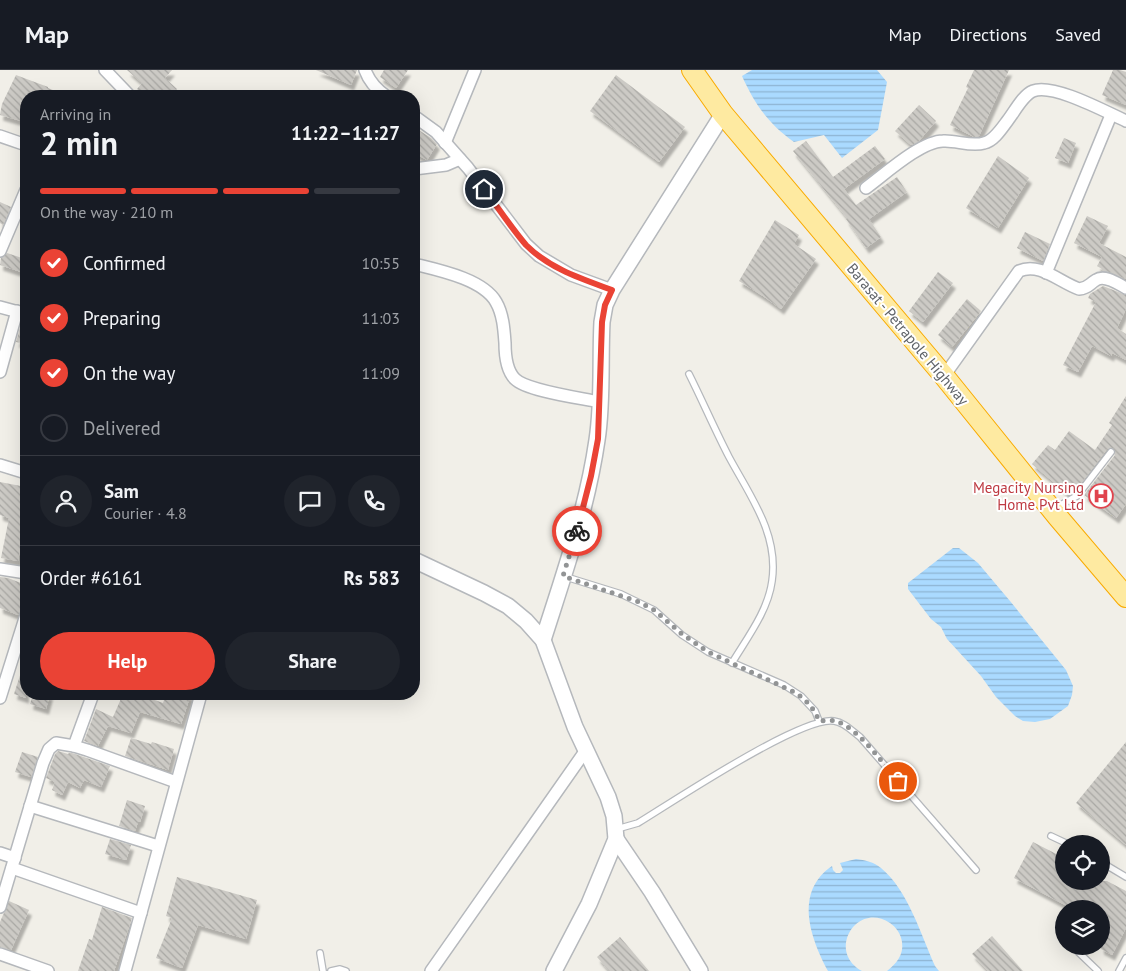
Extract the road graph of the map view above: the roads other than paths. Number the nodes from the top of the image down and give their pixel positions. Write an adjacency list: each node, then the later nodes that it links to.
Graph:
1 (105, 70): 5 (street)
2 (365, 70): 6 (street)
3 (475, 70): 13 (street)
4 (692, 70): 7 (highway, Barasat - Petrapole Highway)
5 (124, 90)
6 (378, 90)
7 (723, 114): 22 (street); 28 (highway, Barasat - Petrapole Highway)
8 (1111, 114): 10 (street); 16 (street); 20 (street)
9 (420, 120): 13 (street)
10 (1126, 121)
11 (0, 136): 12 (street)
12 (20, 143)
13 (445, 143): 14 (street)
14 (460, 159): 15 (street); 22 (street)
15 (420, 169)
16 (866, 188)
17 (20, 204): 18 (street)
18 (0, 251)
19 (420, 266): 29 (street)
20 (1046, 273): 21 (street); 28 (street)
21 (1126, 288)
22 (612, 290): 29 (street)
23 (0, 307): 24 (street)
24 (20, 312)
25 (20, 317): 26 (street)
26 (0, 372)
27 (690, 374): 41 (lane)
28 (944, 376): 33 (highway, Barasat - Petrapole Highway)
29 (600, 402): 37 (street)
30 (1111, 452): 33 (lane)
31 (0, 465): 32 (street)
32 (20, 471)
33 (1052, 509): 38 (highway, Barasat - Petrapole Highway)
34 (420, 563): 40 (street)
35 (0, 569): 36 (street)
36 (20, 572)
37 (563, 576): 40 (street); 41 (lane)
38 (1126, 597)
39 (20, 634): 42 (street)
40 (543, 640): 47 (street)
41 (732, 663): 45 (lane)
42 (0, 698)
43 (91, 700): 46 (street)
44 (199, 700): 48 (street)
45 (819, 721): 50 (lane); 57 (lane)
46 (74, 746): 48 (street); 49 (street)
47 (586, 750): 50 (street); 70 (street)
48 (176, 782): 53 (street)
49 (30, 806): 53 (street); 55 (street)
50 (616, 834): 71 (street); 72 (street)
51 (1051, 836): 52 (lane)
52 (1055, 838)
53 (158, 846): 60 (street)
54 (0, 853): 55 (street)
55 (13, 863): 59 (street); 60 (street)
56 (1110, 867): 58 (lane)
57 (976, 870)
58 (1126, 877)
59 (0, 907)
60 (141, 913): 66 (street)
61 (320, 953): 67 (lane)
62 (0, 954): 65 (street)
63 (1081, 955): 73 (lane)
64 (1126, 958): 74 (lane)
65 (48, 971)
66 (125, 971)
67 (323, 971)
68 (331, 971): 69 (lane)
69 (346, 971)
70 (431, 971)
71 (554, 971)
72 (700, 971)
73 (1098, 971)
74 (1119, 971)

